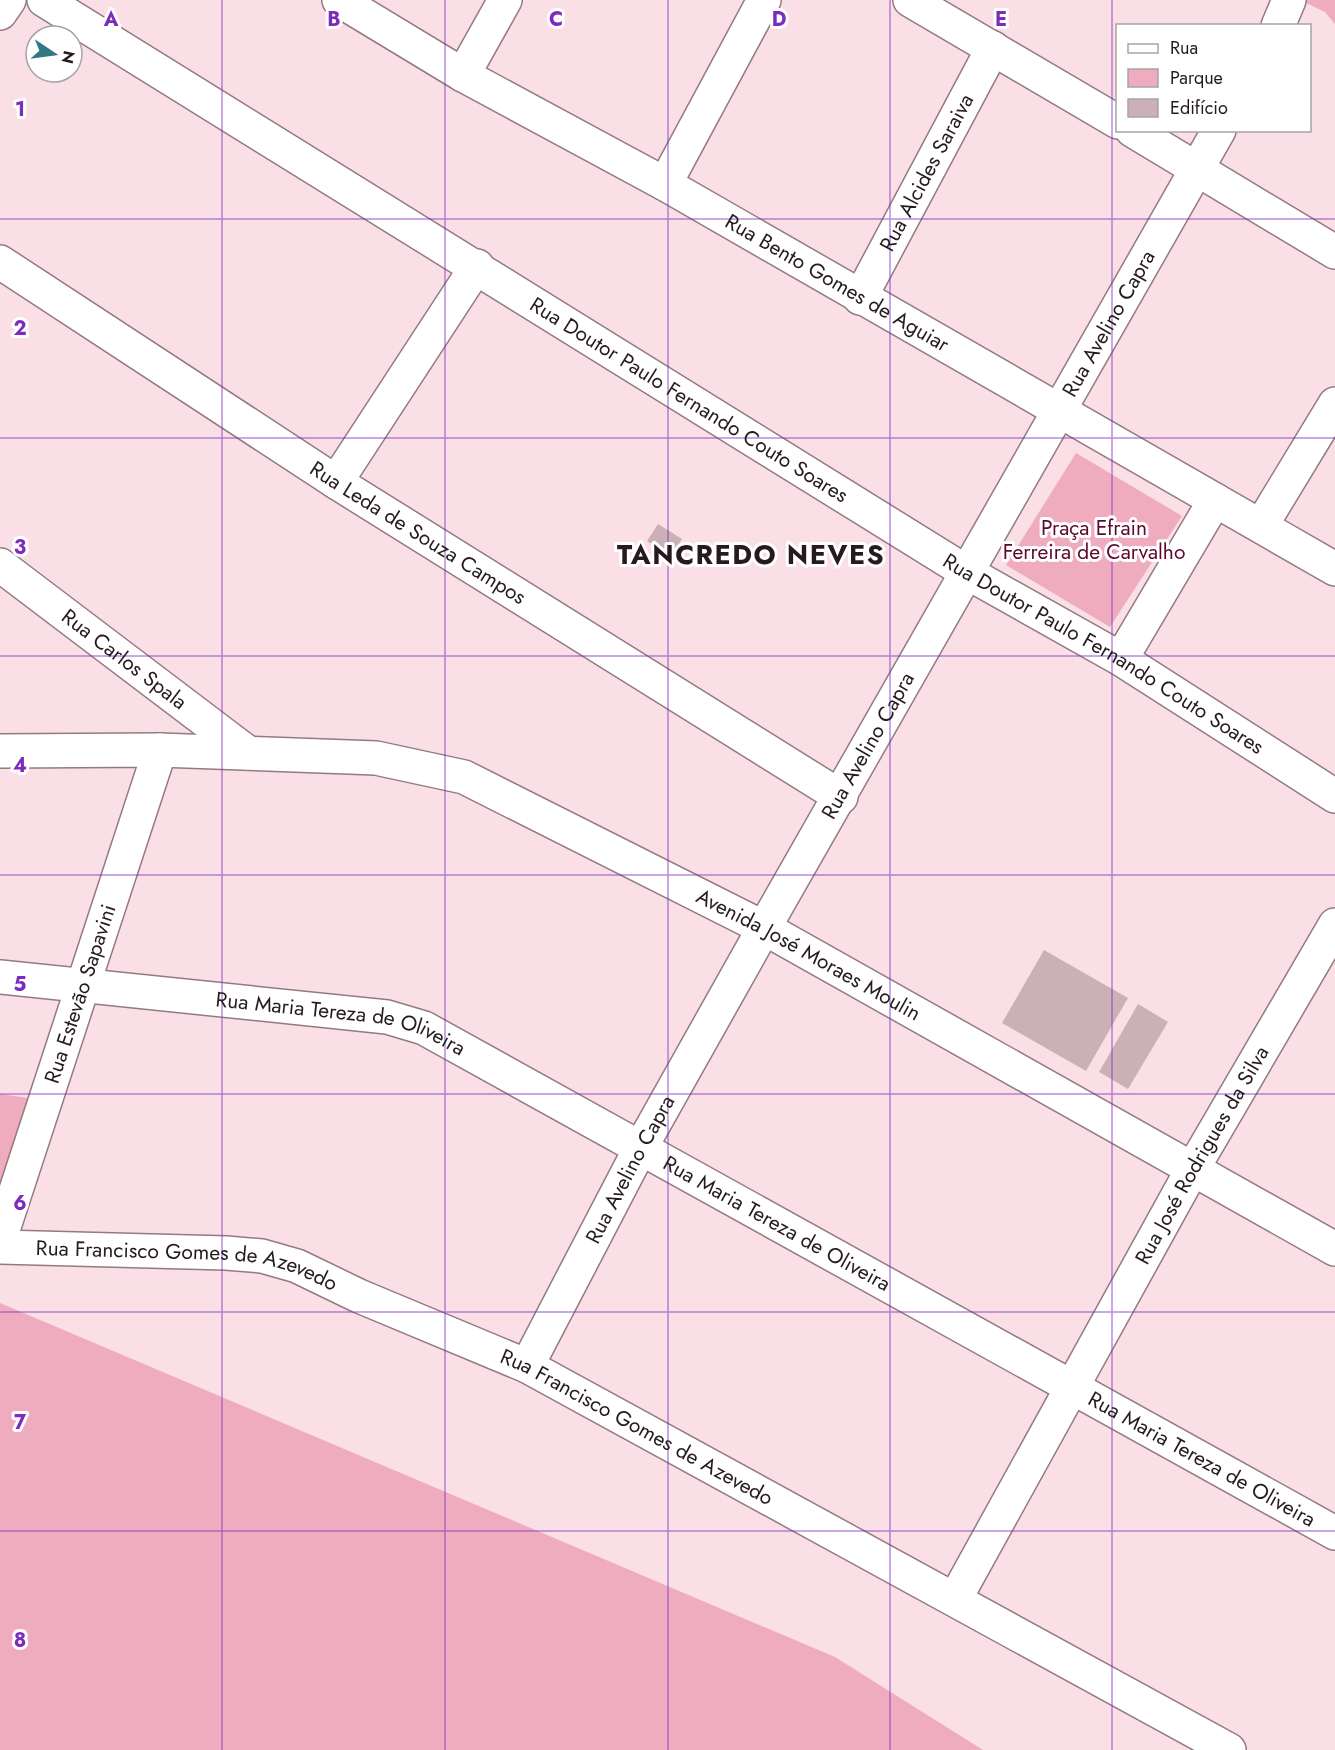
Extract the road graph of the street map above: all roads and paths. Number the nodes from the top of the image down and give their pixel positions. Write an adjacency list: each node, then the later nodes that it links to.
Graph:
1 (9, 0): 7 (street)
2 (45, 0): 17 (street, Rua Doutor Paulo Fernando Couto Soares)
3 (339, 0): 9 (street, Rua Bento Gomes de Aguiar)
4 (505, 0): 9 (street)
5 (764, 0): 14 (street)
6 (910, 0): 8 (street)
7 (0, 12)
8 (993, 48): 10 (street); 18 (street, Rua Alcides Saraiva)
9 (463, 75): 14 (street, Rua Bento Gomes de Aguiar)
10 (1116, 121)
11 (1135, 132): 13 (street)
12 (1218, 132): 13 (street, Rua Avelino Capra)
13 (1197, 170): 15 (street); 20 (street, Rua Avelino Capra)
14 (665, 184): 18 (street, Rua Bento Gomes de Aguiar)
15 (1335, 252)
16 (0, 262): 21 (street, Rua Leda de Souza Campos)
17 (477, 266): 21 (street); 26 (street, Rua Doutor Paulo Fernando Couto Soares)
18 (860, 298): 20 (street, Rua Bento Gomes de Aguiar)
19 (1335, 404): 23 (street)
20 (1061, 412): 22 (street, Rua Bento Gomes de Aguiar); 26 (street, Rua Avelino Capra)
21 (336, 482): 32 (street, Rua Leda de Souza Campos)
22 (1215, 500): 23 (street, Rua Bento Gomes de Aguiar); 27 (street)
23 (1260, 526): 25 (street, Rua Bento Gomes de Aguiar)
24 (0, 566): 30 (street, Rua Carlos Spala)
25 (1335, 569)
26 (968, 573): 27 (street, Rua Doutor Paulo Fernando Couto Soares); 32 (street, Rua Avelino Capra)
27 (1121, 659): 31 (street, Rua Doutor Paulo Fernando Couto Soares)
28 (160, 750): 29 (street, Avenida José Moraes Moulin); 30 (street, Avenida José Moraes Moulin); 36 (street, Rua Estevão Sapavini)
29 (0, 751)
30 (249, 753): 34 (street, Avenida José Moraes Moulin)
31 (1335, 796)
32 (841, 797): 34 (street, Rua Avelino Capra)
33 (1335, 925): 38 (street, Rua José Rodrigues da Silva)
34 (764, 928): 37 (street, Rua Avelino Capra); 38 (street, Avenida José Moraes Moulin)
35 (0, 977): 36 (street, Rua Maria Tereza de Oliveira)
36 (84, 987): 37 (street, Rua Maria Tereza de Oliveira); 39 (street, Rua Estevão Sapavini)
37 (642, 1147): 42 (street, Rua Avelino Capra); 43 (street, Rua Maria Tereza de Oliveira)
38 (1192, 1170): 41 (street, Avenida José Moraes Moulin); 43 (street, Rua José Rodrigues da Silva)
39 (0, 1239)
40 (0, 1247): 42 (street, Rua Francisco Gomes de Azevedo)
41 (1335, 1249)
42 (527, 1366): 45 (street, Rua Francisco Gomes de Azevedo)
43 (1072, 1385): 44 (street, Rua Maria Tereza de Oliveira); 45 (street, Rua José Rodrigues da Silva)
44 (1335, 1533)
45 (955, 1599): 46 (street, Rua Francisco Gomes de Azevedo)
46 (1230, 1750)

